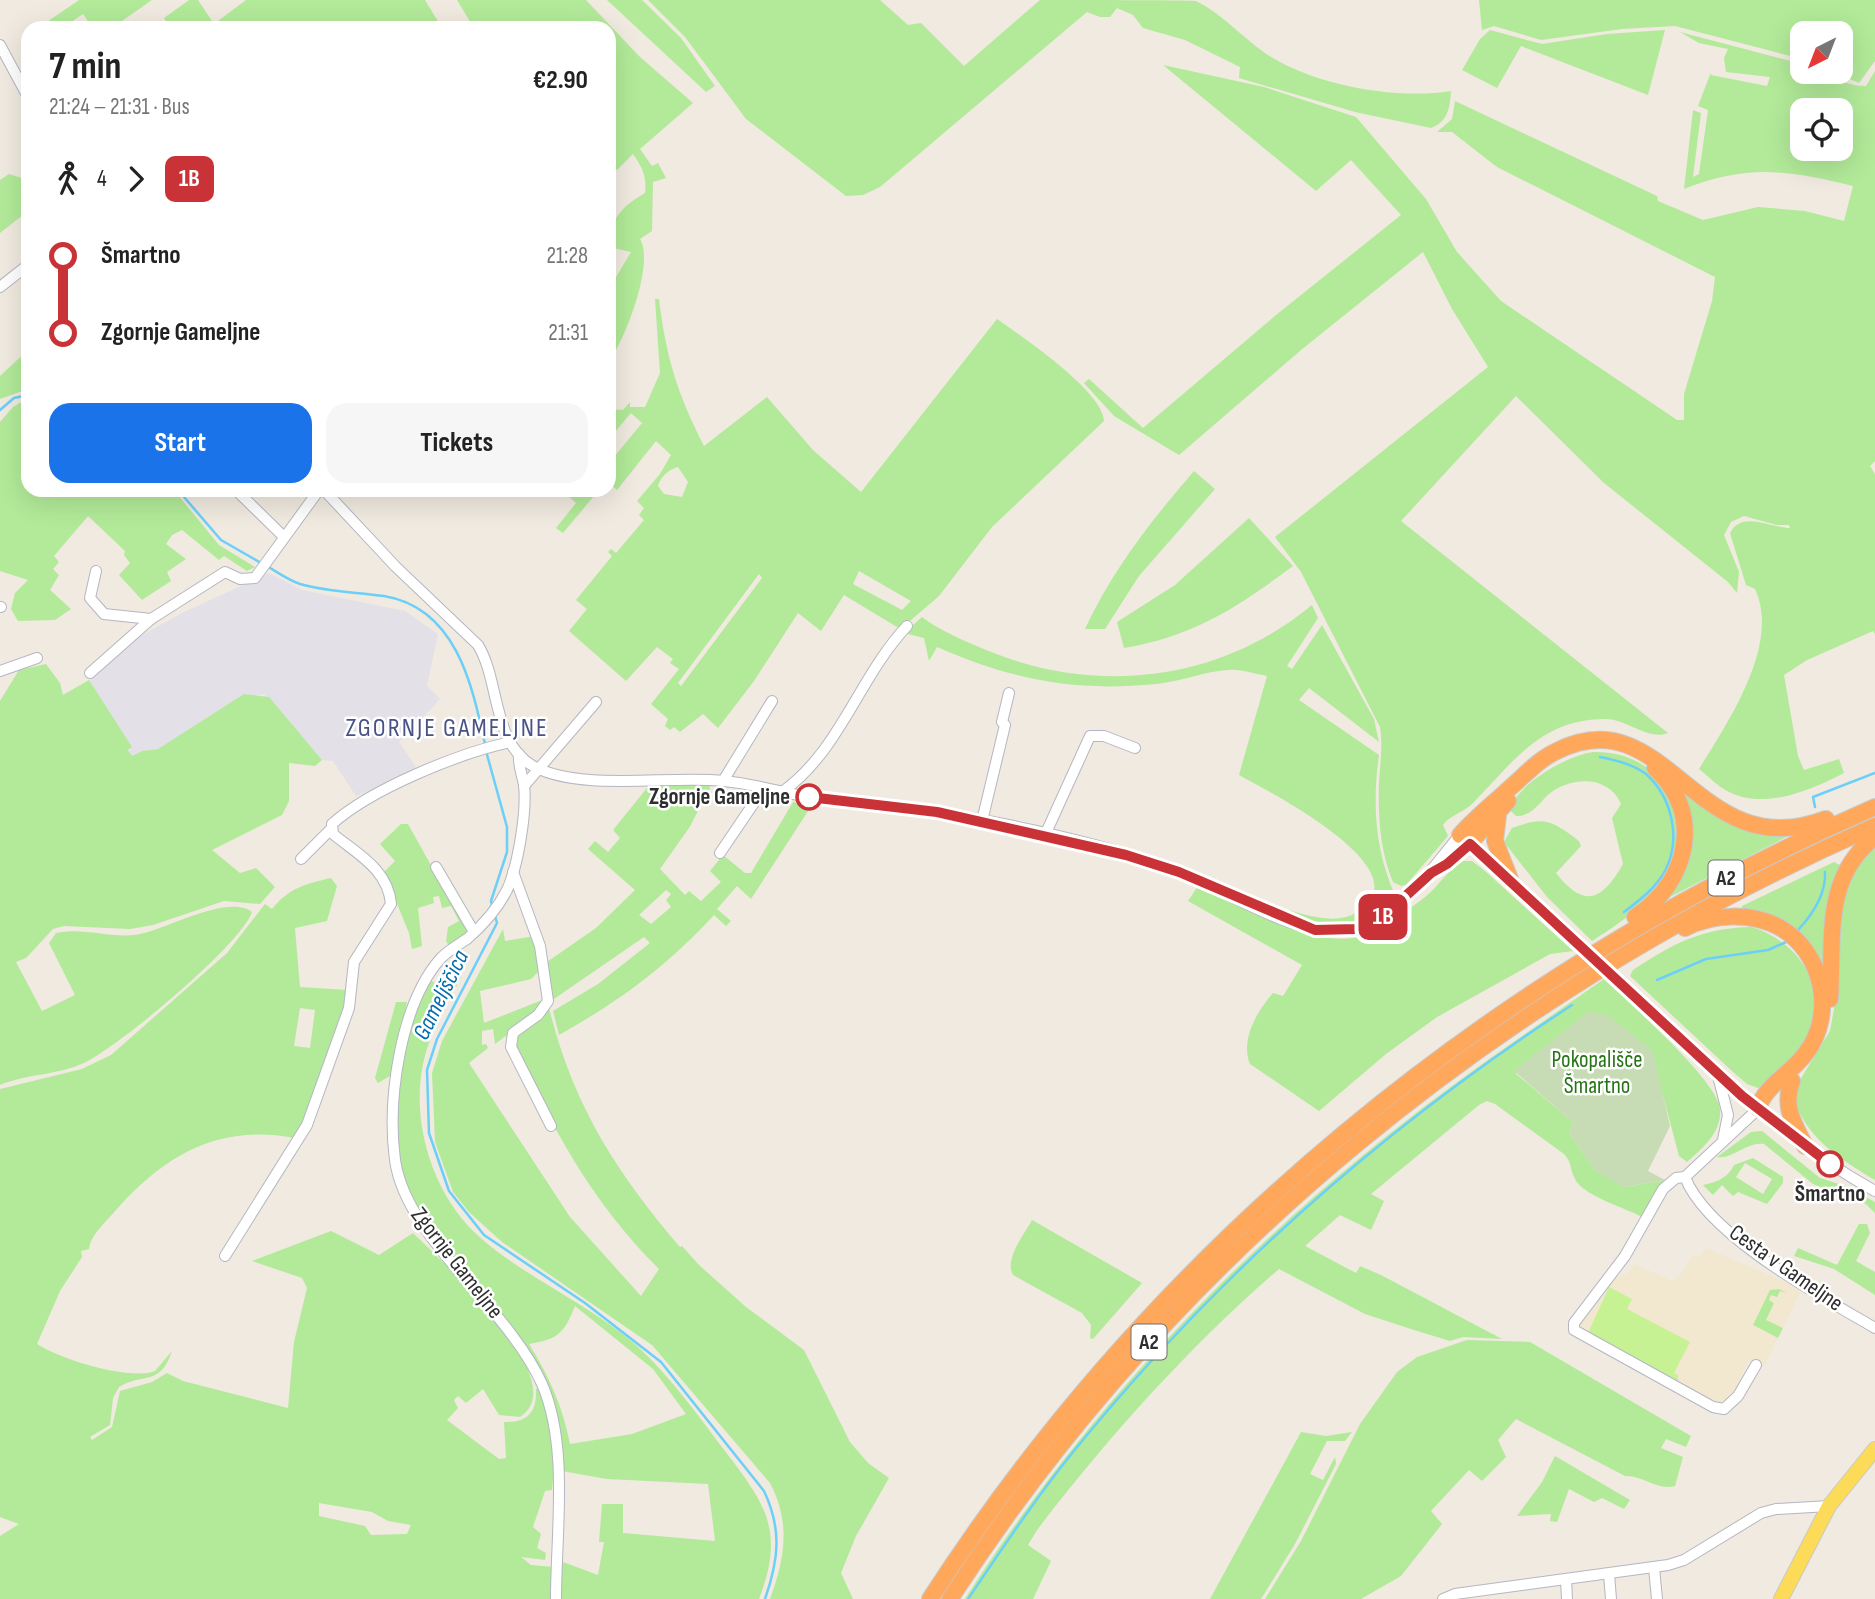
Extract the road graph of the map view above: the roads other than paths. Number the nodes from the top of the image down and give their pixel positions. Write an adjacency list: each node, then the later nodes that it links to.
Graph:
1 (0, 46): 2 (street)
2 (10, 64): 3 (street); 4 (street)
3 (0, 70)
4 (21, 81)
5 (21, 270): 6 (street)
6 (0, 287)
7 (243, 497): 10 (street)
8 (313, 497): 10 (street)
9 (331, 497): 20 (street, Zgornje Gameljne)
10 (284, 537): 12 (street)
11 (96, 571): 12 (street)
12 (151, 619): 16 (street)
13 (907, 626): 27 (street)
14 (37, 658): 15 (street)
15 (0, 671)
16 (90, 673)
17 (1009, 693): 30 (street)
18 (772, 701): 24 (street)
19 (596, 702): 23 (street)
20 (511, 742): 22 (street, Zgornje Gameljne); 32 (street)
21 (1135, 748): 33 (street)
22 (519, 754): 23 (street, Zgornje Gameljne); 25 (street, Zgornje Gameljne)
23 (540, 769): 24 (street, Zgornje Gameljne); 25 (street)
24 (723, 781): 26 (street, Zgornje Gameljne)
25 (524, 786): 39 (street, Zgornje Gameljne)
26 (764, 788): 27 (street, Zgornje Gameljne); 36 (street)
27 (782, 792): 30 (street, Zgornje Gameljne)
28 (1875, 806): 35 (highway); 43 (highway, A2)
29 (1499, 812): 35 (highway); 40 (highway); 43 (highway)
30 (982, 821): 33 (street, Zgornje Gameljne)
31 (1875, 825): 42 (highway, A2)
32 (331, 829): 37 (street); 52 (street)
33 (1045, 835): 35 (street, Zgornje Gameljne)
34 (1875, 837): 45 (highway)
35 (1465, 839): 40 (street)
36 (720, 853)
37 (301, 859)
38 (436, 867): 41 (street)
39 (513, 872): 41 (street, Zgornje Gameljne); 47 (street, Zgornje Gameljne)
40 (1510, 879): 44 (street, bridge)
41 (474, 932): 61 (street, Zgornje Gameljne)
42 (1650, 938): 46 (highway); 63 (highway, A2)
43 (1582, 959): 62 (highway, A2)
44 (1717, 1072): 46 (street); 48 (street)
45 (1792, 1082): 46 (highway); 49 (highway)
46 (1758, 1109): 48 (street); 49 (street)
47 (551, 1126)
48 (1723, 1140): 50 (street)
49 (1805, 1146): 51 (street)
50 (1685, 1177): 53 (street, Cesta v Gameljne); 54 (street)
51 (1875, 1191)
52 (225, 1256)
53 (1875, 1328)
54 (1756, 1365)
55 (1875, 1450): 56 (main road)
56 (1829, 1506): 57 (street); 69 (main road)
57 (1654, 1568): 58 (street); 68 (street)
58 (1609, 1574): 59 (street); 67 (street)
59 (1566, 1579): 60 (street); 66 (street)
60 (1525, 1586): 64 (street); 65 (street)
61 (556, 1599)
62 (930, 1599)
63 (950, 1599)
64 (1443, 1599)
65 (1526, 1599)
66 (1567, 1599)
67 (1611, 1599)
68 (1657, 1599)
69 (1781, 1599)

